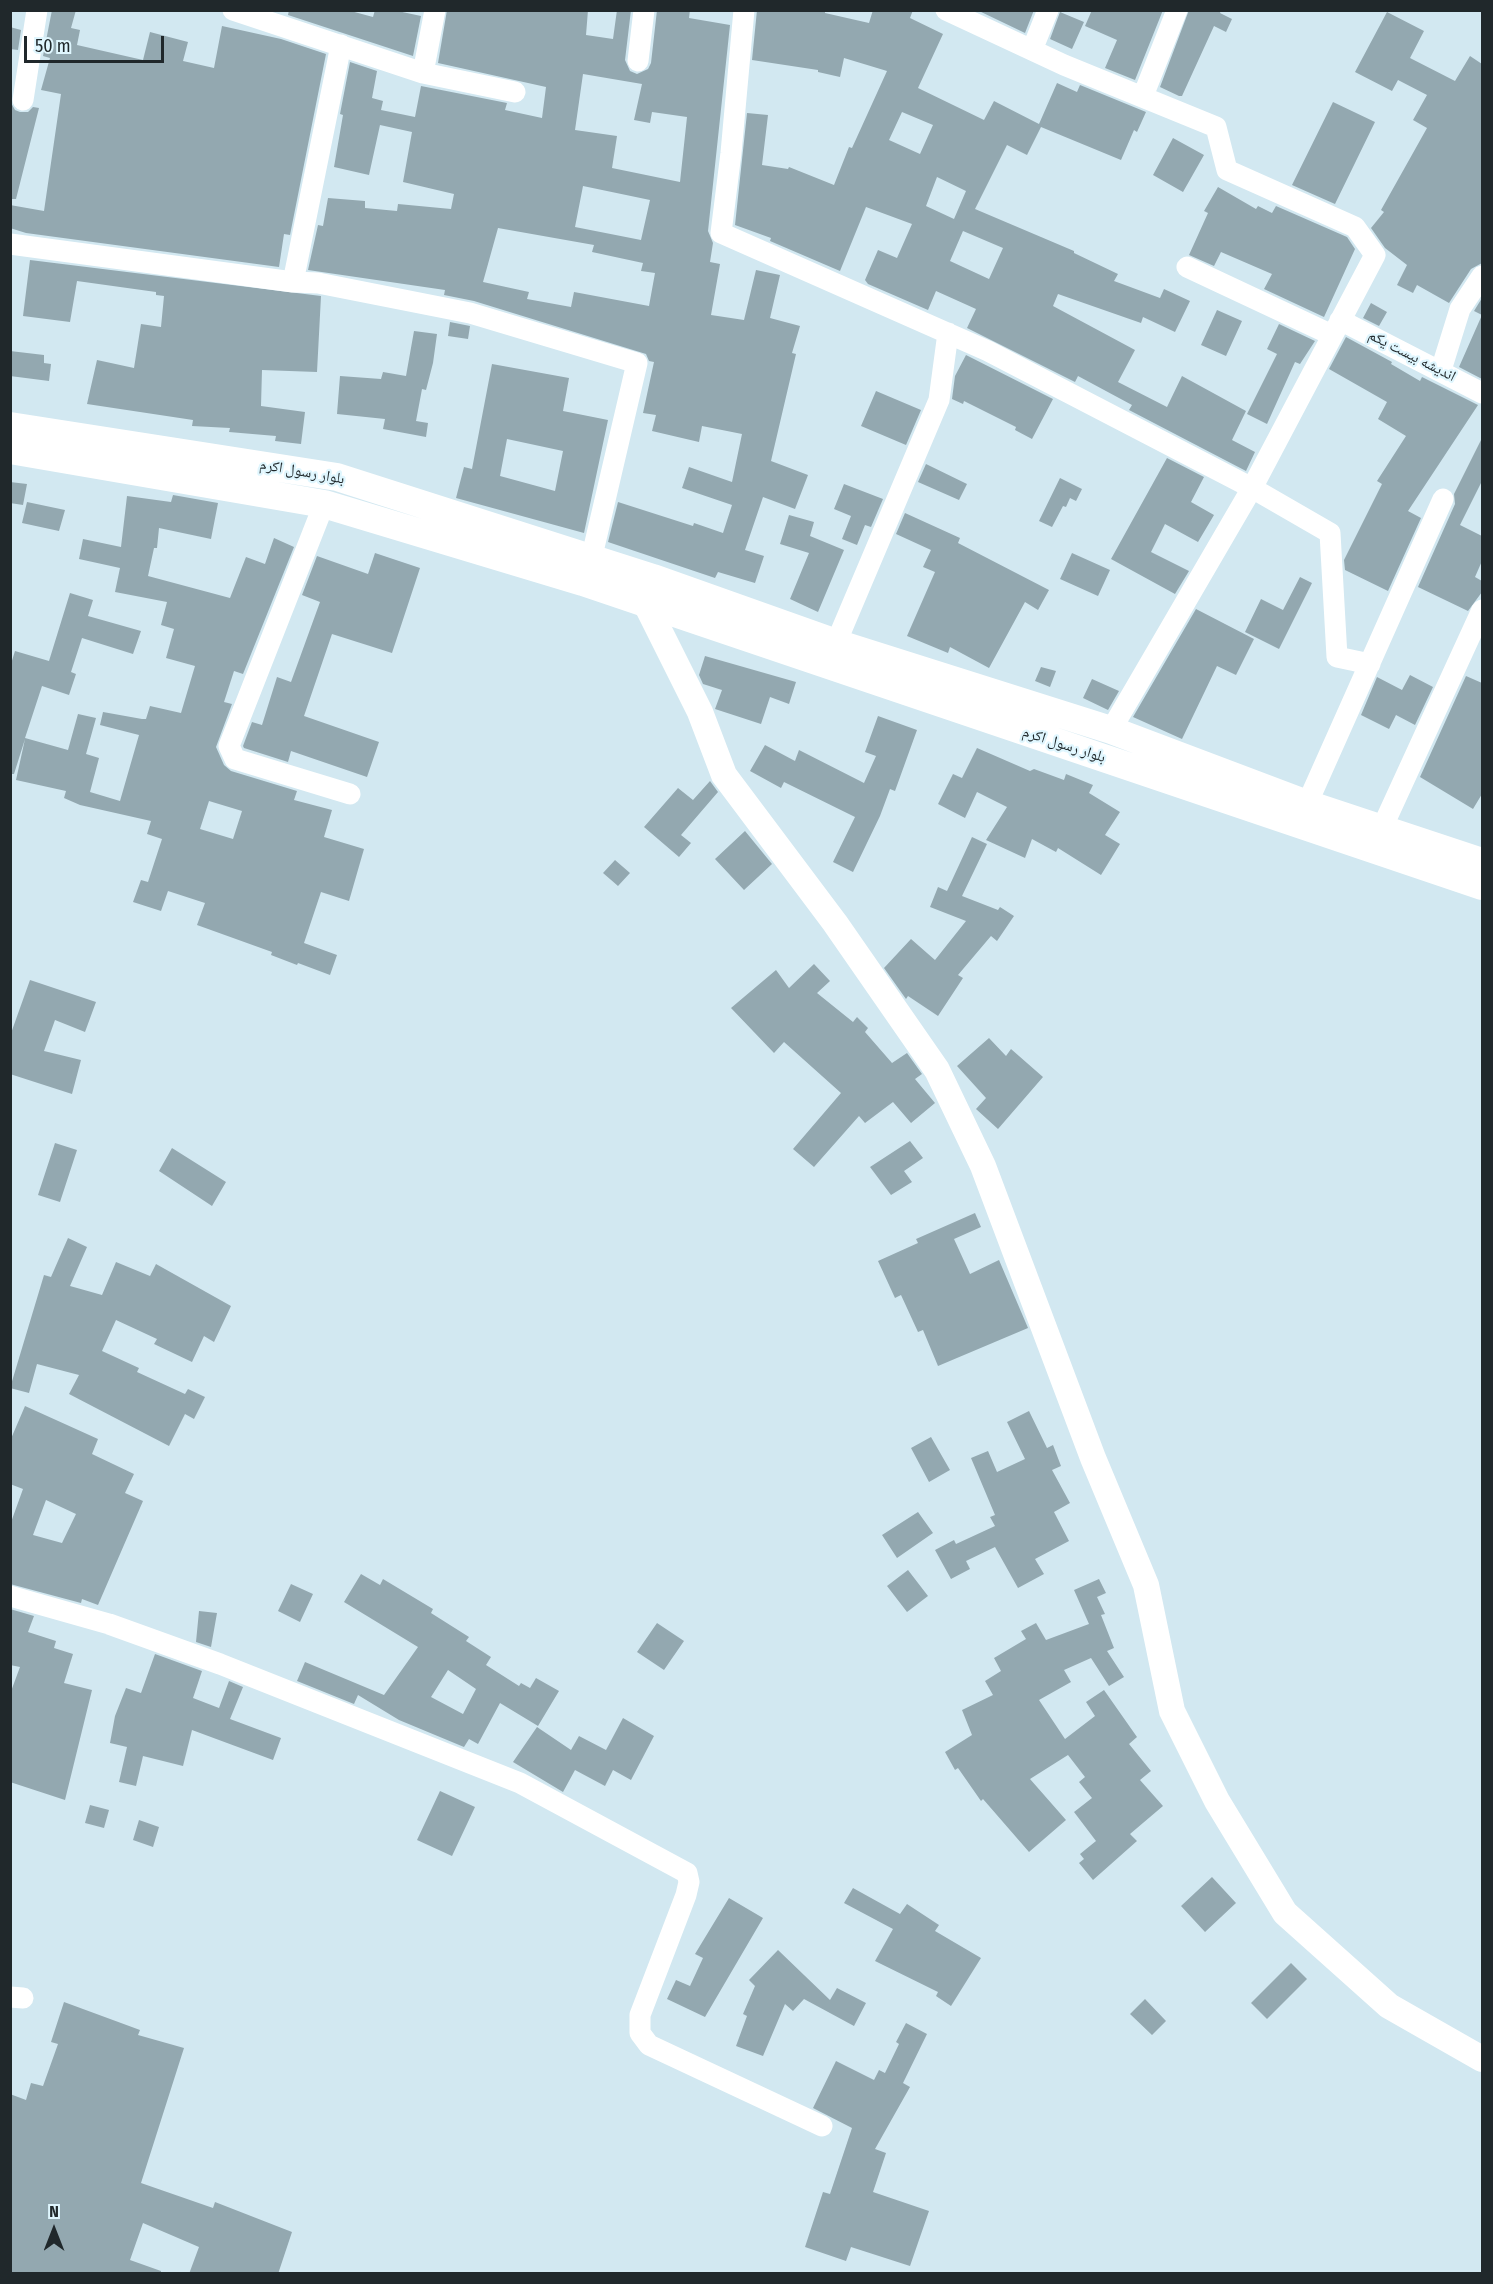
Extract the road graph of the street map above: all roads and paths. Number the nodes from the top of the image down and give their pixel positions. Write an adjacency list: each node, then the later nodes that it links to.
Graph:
1 (37, 10): 15 (street)
2 (233, 10): 9 (street)
3 (435, 10): 12 (street)
4 (644, 10): 11 (street)
5 (744, 10): 21 (street)
6 (946, 10): 10 (street)
7 (1048, 10): 10 (street)
8 (1177, 10): 14 (street)
9 (340, 45): 12 (street); 19 (street)
10 (1032, 50): 14 (street)
11 (638, 61)
12 (423, 74): 13 (street)
13 (515, 92)
14 (1143, 96): 20 (street)
15 (23, 100)
16 (10, 244): 19 (street)
17 (1187, 267): 20 (street, اندیشه بیست یکم)
18 (1482, 276): 22 (street)
19 (293, 282): 29 (street)
20 (1336, 328): 22 (street, اندیشه بیست یکم); 26 (street)
21 (948, 333): 26 (street); 32 (street)
22 (1442, 370): 23 (street, اندیشه بیست یکم)
23 (1482, 393)
24 (10, 426): 29 (main road, بلوار رسول اکرم)
25 (10, 450): 28 (main road, بلوار رسول اکرم)
26 (1252, 488): 33 (street); 34 (street)
27 (1443, 499): 33 (street)
28 (324, 504): 30 (main road, بلوار رسول اکرم); 35 (street)
29 (591, 560): 30 (main road, بلوار رسول اکرم)
30 (650, 591): 32 (main road, بلوار رسول اکرم); 39 (main road, بلوار رسول اکرم); 41 (street)
31 (1482, 610): 37 (street)
32 (836, 643): 34 (main road, بلوار رسول اکرم)
33 (1370, 664): 36 (street)
34 (1111, 730): 36 (main road, بلوار رسول اکرم)
35 (350, 794)
36 (1307, 804): 37 (main road, بلوار رسول اکرم)
37 (1382, 828): 38 (main road, بلوار رسول اکرم)
38 (1482, 862)
39 (1482, 886)
40 (10, 1596): 42 (street)
41 (1482, 2059)
42 (822, 2126)

